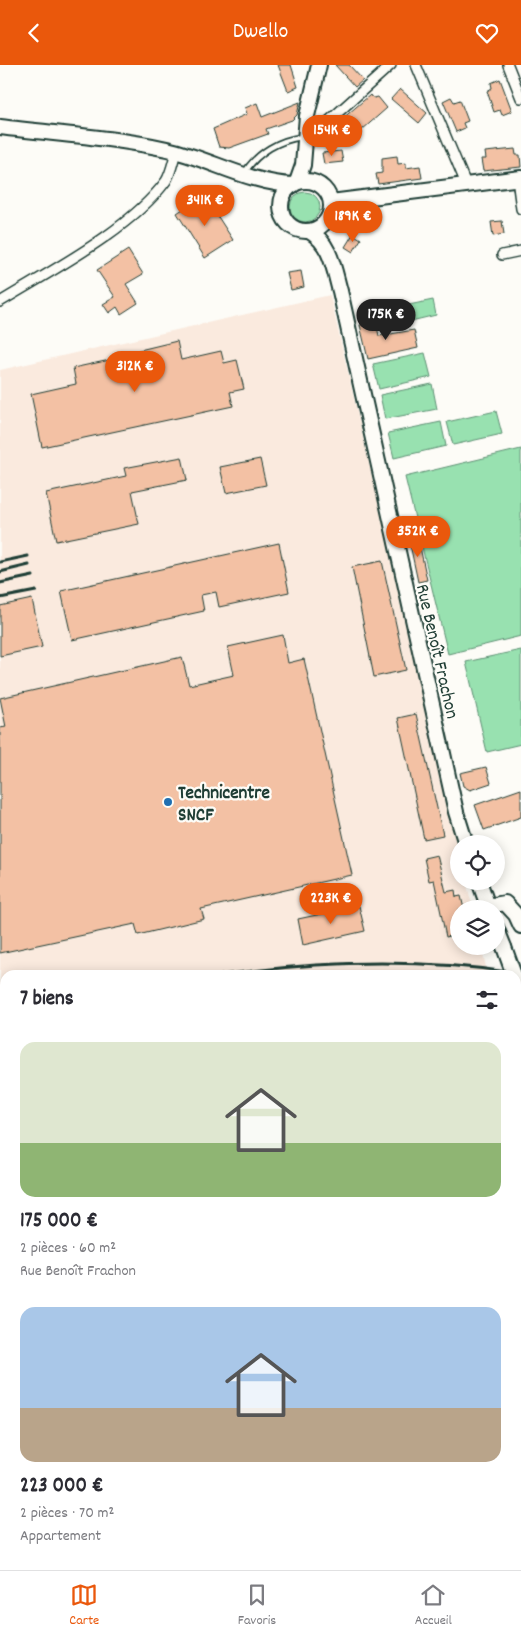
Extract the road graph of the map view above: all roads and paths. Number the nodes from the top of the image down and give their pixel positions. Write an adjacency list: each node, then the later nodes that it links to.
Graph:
1 (319, 65): 8 (main road)
2 (391, 65): 7 (street)
3 (416, 65): 14 (street)
4 (508, 65): 5 (street)
5 (521, 98)
6 (0, 127): 9 (main road)
7 (322, 127)
8 (306, 143): 10 (lane); 12 (main road); 13 (main road)
9 (176, 152): 10 (main road); 23 (street)
10 (248, 176): 12 (main road); 15 (main road)
11 (519, 179): 14 (main road); 17 (street)
12 (295, 183): 13 (main road); 15 (main road)
13 (316, 183): 16 (main road)
14 (466, 184): 16 (main road)
15 (282, 200): 19 (main road)
16 (331, 202): 18 (main road)
17 (521, 209)
18 (328, 219): 19 (main road); 22 (main road)
19 (309, 231): 22 (main road)
20 (521, 251): 21 (street)
21 (502, 255)
22 (332, 261): 24 (main road, Rue Benoît Frachon)
23 (0, 302)
24 (463, 835)
25 (505, 904): 26 (main road)
26 (521, 926)
27 (505, 950): 28 (main road, bridge)
28 (512, 970)

